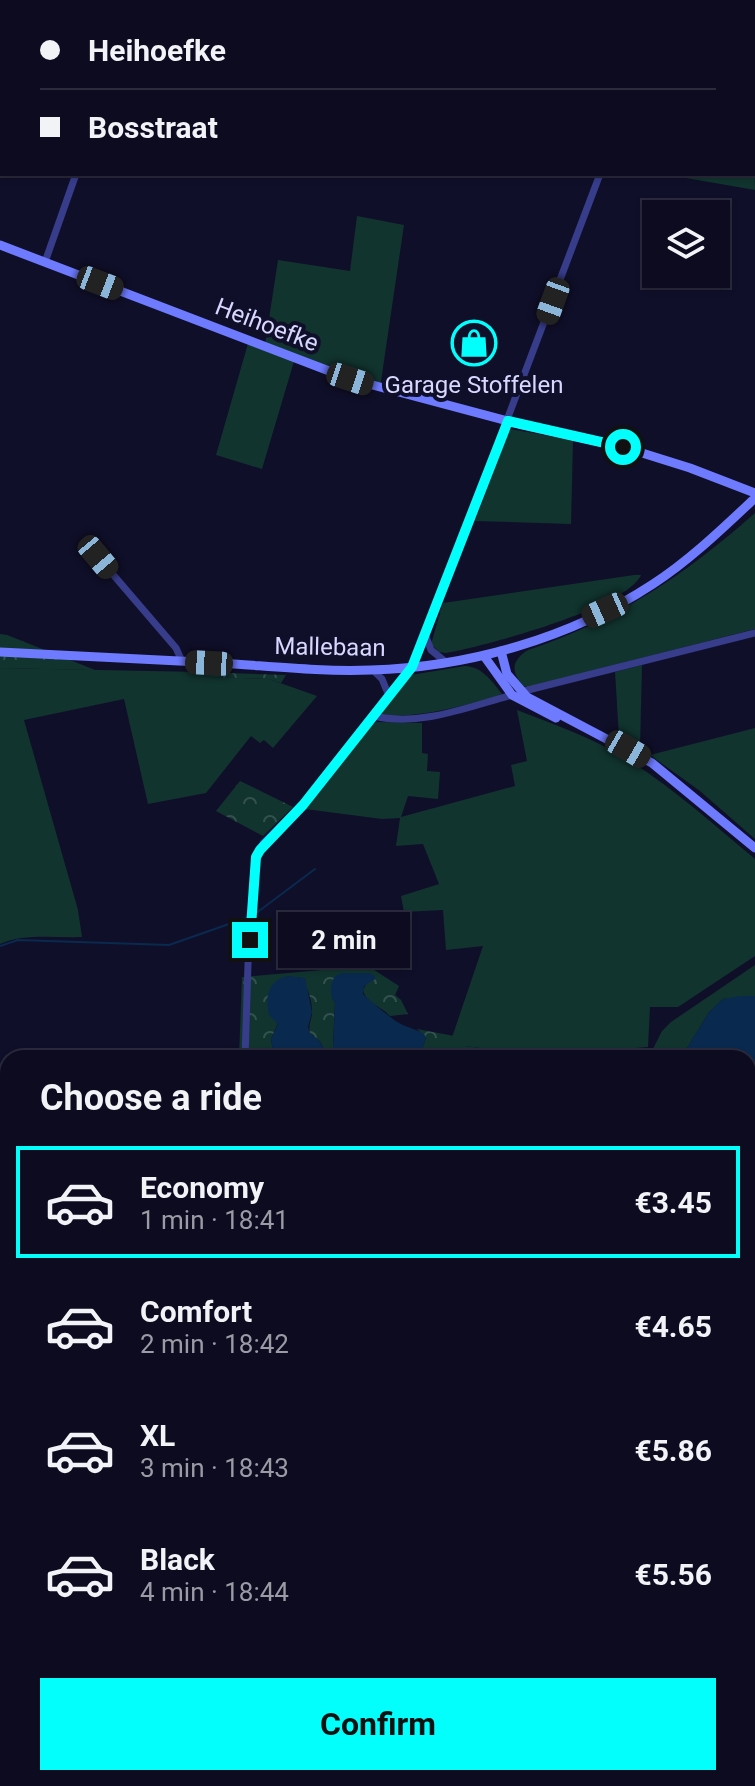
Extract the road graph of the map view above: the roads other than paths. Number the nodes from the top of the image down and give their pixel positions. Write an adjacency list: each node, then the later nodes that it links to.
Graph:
1 (75, 176): 4 (street)
2 (599, 176): 5 (street)
3 (0, 245): 4 (main road, Heihoefke)
4 (45, 262): 5 (main road, Heihoefke)
5 (508, 421): 6 (main road, Heihoefke); 9 (street)
6 (755, 495): 10 (main road, Mallebaan)
7 (98, 557): 13 (street)
8 (755, 633): 17 (street)
9 (425, 634): 14 (street); 15 (street)
10 (501, 651): 12 (main road, Mallebaan); 17 (main road)
11 (0, 652): 13 (main road, Mallebaan)
12 (484, 656): 14 (main road, Mallebaan); 17 (main road)
13 (182, 661): 16 (main road, Mallebaan)
14 (447, 663): 15 (main road, Mallebaan)
15 (412, 667): 16 (main road, Mallebaan); 18 (street)
16 (373, 670): 18 (street)
17 (516, 694): 19 (street); 20 (main road)
18 (389, 696): 19 (street)
19 (374, 716): 21 (street)
20 (755, 848)
21 (245, 1050)

